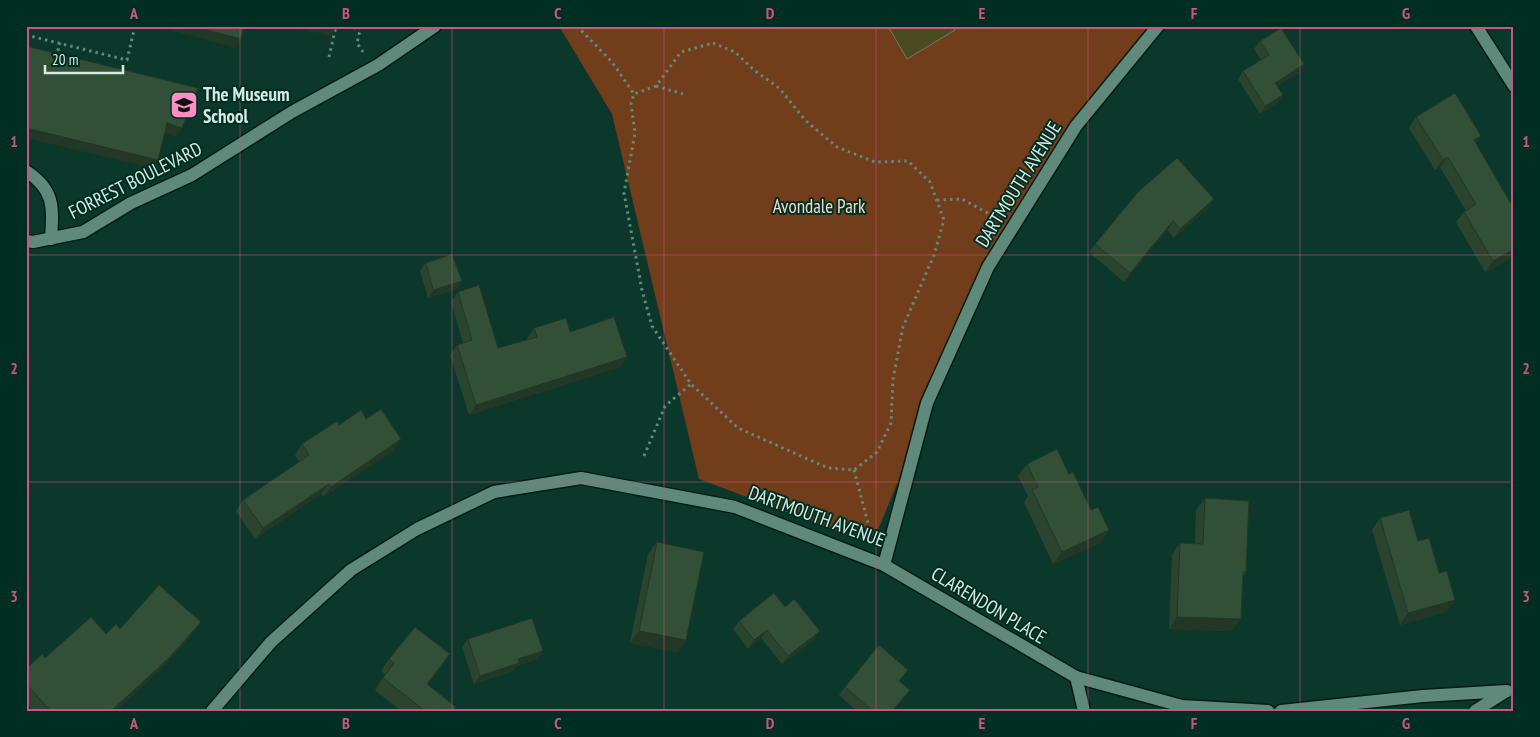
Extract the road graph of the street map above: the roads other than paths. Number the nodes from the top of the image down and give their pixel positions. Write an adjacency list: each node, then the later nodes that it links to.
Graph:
1 (435, 26): 6 (street, FORREST BOULEVARD)
2 (1158, 26): 8 (street, DARTMOUTH AVENUE)
3 (1476, 26): 4 (street)
4 (1514, 86)
5 (26, 171): 6 (street)
6 (51, 239): 7 (street, FORREST BOULEVARD)
7 (26, 241)
8 (884, 565): 9 (street, CLARENDON PLACE); 12 (street, DARTMOUTH AVENUE)
9 (1076, 677): 13 (street); 14 (street, CLARENDON PLACE)
10 (1510, 689): 11 (street); 16 (street)
11 (1364, 706): 15 (street)
12 (212, 711)
13 (1084, 711)
14 (1268, 711)
15 (1281, 711)
16 (1475, 711)

